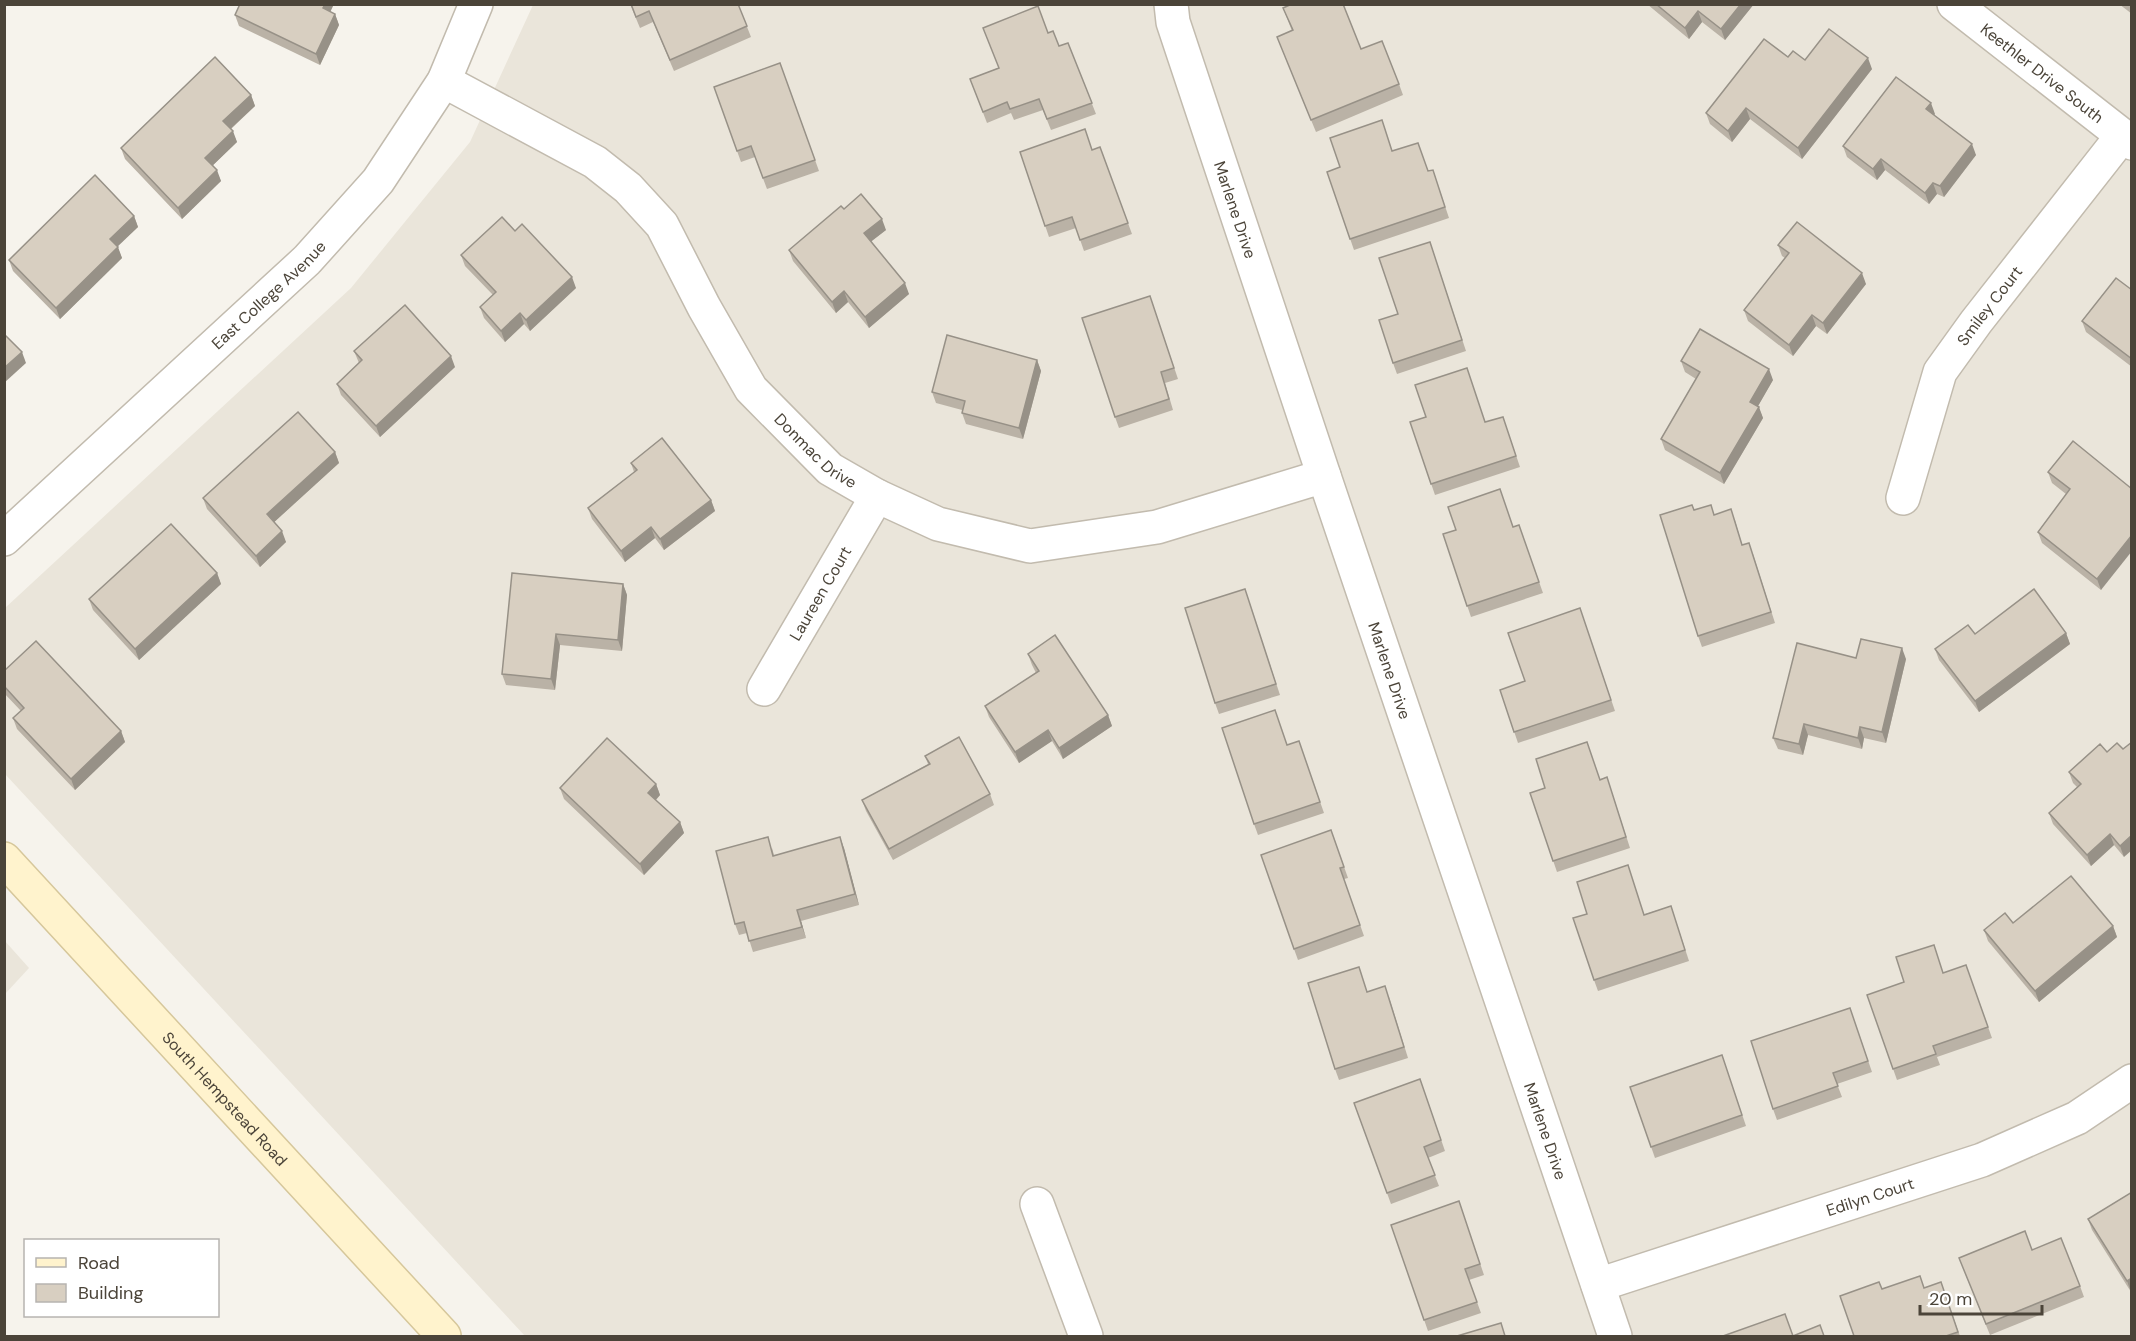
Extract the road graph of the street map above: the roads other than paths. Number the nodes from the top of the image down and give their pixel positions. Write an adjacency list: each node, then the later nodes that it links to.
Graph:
1 (476, 4): 4 (street, East College Avenue)
2 (1171, 4): 6 (street, Marlene Drive)
3 (1954, 4): 5 (street, Keethler Drive South)
4 (444, 81): 7 (street, Donmac Drive); 9 (street, East College Avenue)
5 (2127, 139): 8 (street, Smiley Court)
6 (1324, 476): 7 (street, Donmac Drive); 14 (street, Marlene Drive)
7 (877, 496): 10 (street, Laureen Court)
8 (1903, 498)
9 (4, 539)
10 (764, 689)
11 (4, 859): 15 (street, South Hempstead Road)
12 (2132, 1081): 14 (street, Edilyn Court)
13 (1036, 1204): 16 (street)
14 (1598, 1285): 17 (street, Marlene Drive)
15 (444, 1336)
16 (1086, 1336)
17 (1615, 1336)

